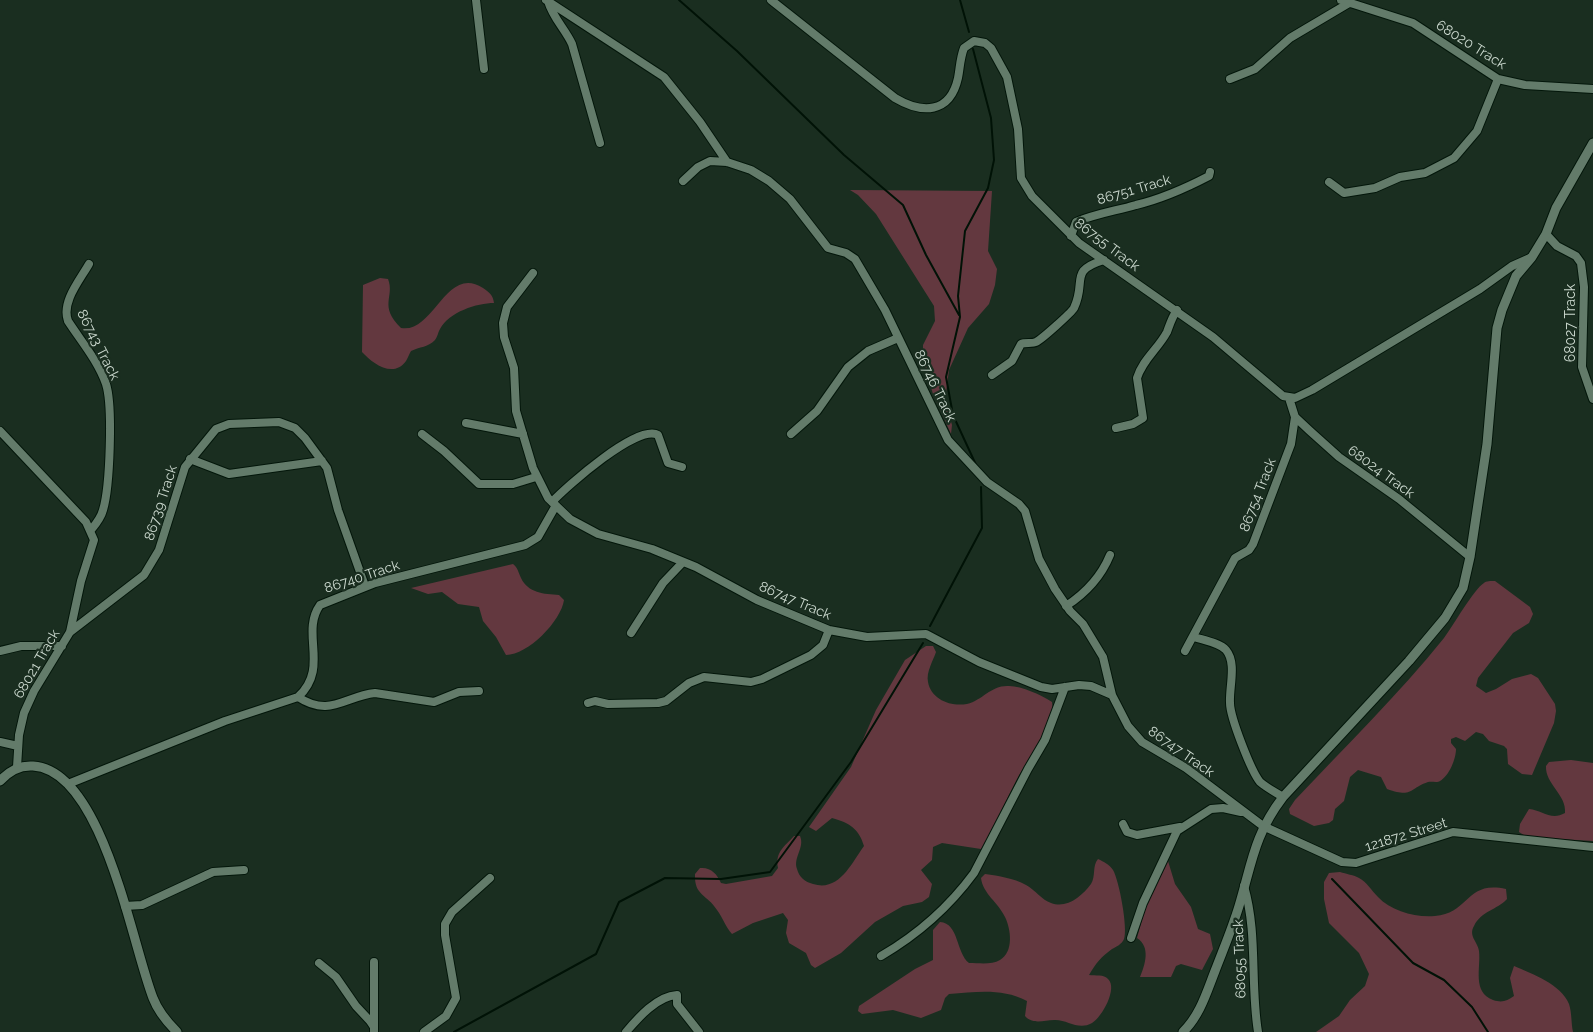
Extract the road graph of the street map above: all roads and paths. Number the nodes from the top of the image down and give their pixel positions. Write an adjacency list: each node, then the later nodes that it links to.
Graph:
1 (476, 0): 5 (street)
2 (771, 0): 16 (street, 86755 Track)
3 (547, 1): 9 (street); 11 (street)
4 (1345, 2): 6 (street); 7 (street, 68020 Track)
5 (484, 69)
6 (1230, 79)
7 (1498, 79): 8 (street, 68020 Track); 14 (street)
8 (1593, 89)
9 (600, 143)
10 (1593, 143): 15 (street)
11 (727, 162): 13 (street, 86746 Track); 22 (street, 86746 Track)
12 (1210, 172): 16 (street, 86751 Track)
13 (683, 182)
14 (1329, 182)
15 (1546, 234): 17 (street); 25 (street, 68027 Track)
16 (1071, 236): 18 (street, 86755 Track)
17 (1532, 257): 24 (street); 40 (street)
18 (1104, 260): 21 (street, 86755 Track); 23 (street)
19 (89, 264): 38 (street, 86743 Track)
20 (533, 273): 31 (street, 86747 Track)
21 (1177, 310): 24 (street, 86755 Track); 28 (street)
22 (898, 338): 32 (street); 43 (street, 86746 Track)
23 (992, 375)
24 (1289, 398): 26 (street)
25 (1593, 399)
26 (1295, 417): 40 (street, 68024 Track); 47 (street, 86754 Track)
27 (466, 423): 31 (street)
28 (1116, 428)
29 (0, 431): 38 (street)
30 (422, 434): 36 (street)
31 (523, 434): 36 (street, 86747 Track)
32 (791, 434)
33 (190, 459): 34 (street); 34 (street, 86739 Track); 45 (street, 86739 Track)
34 (322, 461): 42 (street, 86739 Track)
35 (682, 468): 37 (street, 86740 Track)
36 (536, 478): 37 (street, 86747 Track)
37 (554, 505): 41 (street, 86747 Track); 42 (street, 86740 Track)
38 (91, 530): 45 (street, 68021 Track)
39 (1110, 555): 43 (street)
40 (1470, 558): 61 (street)
41 (683, 562): 44 (street, 86747 Track); 46 (street)
42 (365, 586): 54 (street, 86740 Track)
43 (1066, 606): 53 (street, 86746 Track)
44 (829, 630): 51 (street, 86747 Track); 55 (street)
45 (70, 632): 48 (street, 68021 Track)
46 (631, 633)
47 (1194, 636): 50 (street, 86754 Track); 61 (street)
48 (62, 646): 49 (street); 57 (street, 68021 Track)
49 (0, 651)
50 (1185, 651)
51 (1065, 688): 53 (street, 86747 Track); 72 (street)
52 (479, 690): 54 (street)
53 (1112, 695): 62 (street, 86747 Track)
54 (298, 697): 60 (street)
55 (588, 703)
56 (0, 742): 57 (street)
57 (18, 746): 58 (street, 68021 Track)
58 (17, 767): 59 (street); 60 (street)
59 (0, 781)
60 (68, 784): 70 (street)
61 (1283, 797): 64 (street)
62 (1243, 812): 64 (street, 86747 Track); 65 (street)
63 (1123, 824): 65 (street)
64 (1263, 826): 66 (street, 121872 Street); 69 (street)
65 (1180, 827): 71 (street)
66 (1593, 847)
67 (244, 870): 70 (street)
68 (490, 878): 77 (street)
69 (1244, 886): 80 (street); 81 (street, 68055 Track)
70 (125, 906): 76 (street)
71 (1131, 938)
72 (881, 956)
73 (374, 962): 75 (street)
74 (319, 963): 75 (street)
75 (374, 1030)
76 (177, 1032)
77 (424, 1032)
78 (626, 1032): 79 (street)
79 (699, 1032)
80 (1185, 1032)
81 (1258, 1032)

